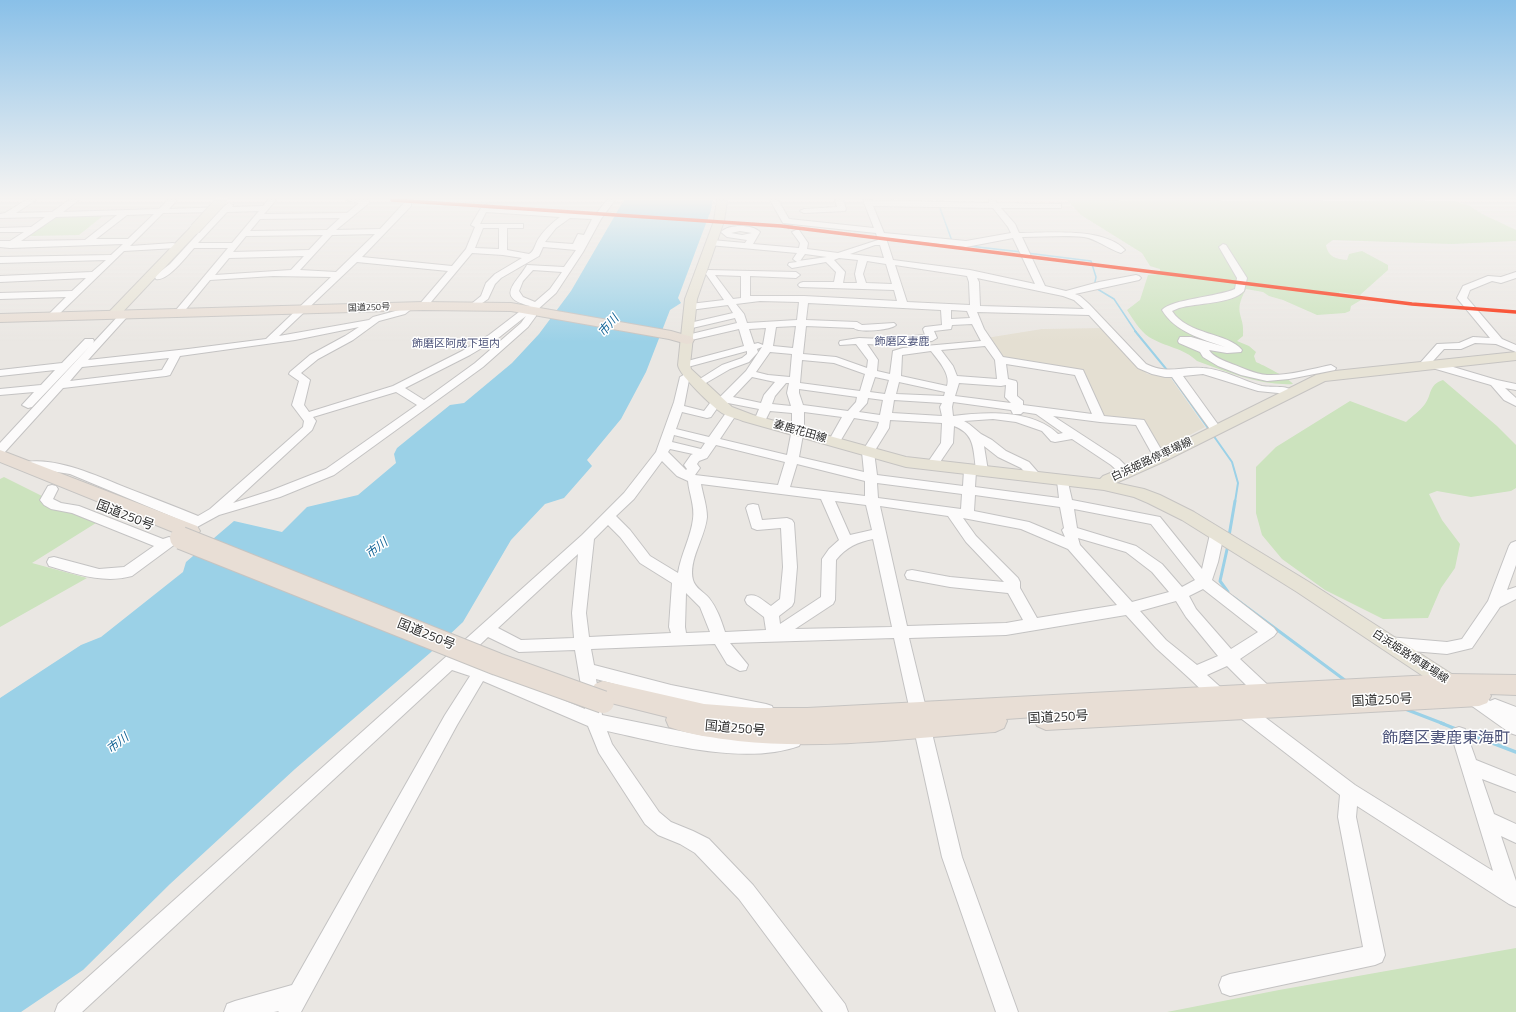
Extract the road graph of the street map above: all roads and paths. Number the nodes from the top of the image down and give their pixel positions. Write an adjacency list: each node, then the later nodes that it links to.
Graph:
1 (153, 247): 22 (street)
2 (172, 247): 53 (street)
3 (180, 247): 53 (main road)
4 (184, 247): 49 (main road)
5 (190, 247): 49 (street)
6 (233, 247): 28 (street)
7 (316, 247): 27 (street)
8 (366, 247): 32 (street)
9 (471, 247): 23 (street)
10 (503, 247): 25 (street)
11 (539, 247): 31 (street)
12 (576, 247): 39 (street)
13 (582, 247): 63 (street)
14 (710, 247): 73 (main road)
15 (758, 247): 26 (street)
16 (803, 247): 26 (street)
17 (862, 247): 29 (street)
18 (885, 247): 36 (street)
19 (1023, 247): 61 (street)
20 (1116, 247): 24 (street)
21 (1223, 247): 114 (street)
22 (123, 249): 30 (street)
23 (470, 250): 25 (street); 38 (street)
24 (1121, 250)
25 (503, 252): 31 (street)
26 (802, 252): 29 (street); 37 (street)
27 (311, 253): 28 (street); 40 (street)
28 (227, 255): 50 (street)
29 (839, 255): 33 (street); 34 (street)
30 (114, 257): 35 (street); 45 (street)
31 (530, 257): 71 (street)
32 (355, 259): 38 (street); 46 (street)
33 (828, 259): 37 (street); 41 (street)
34 (863, 259): 36 (street); 44 (street)
35 (0, 260)
36 (891, 263): 42 (street); 60 (street)
37 (792, 264): 47 (street)
38 (454, 269): 72 (street)
39 (561, 269): 63 (street); 77 (street)
40 (293, 272): 46 (street); 50 (street)
41 (841, 272): 44 (street); 57 (street)
42 (970, 273): 61 (street); 75 (street)
43 (746, 274): 47 (street); 58 (street); 62 (street)
44 (859, 274): 59 (street)
45 (94, 275): 52 (street); 64 (street)
46 (338, 275): 76 (street)
47 (796, 275): 55 (street)
48 (1516, 275): 54 (street)
49 (159, 277): 82 (main road)
50 (208, 278): 78 (street)
51 (1136, 278): 65 (street)
52 (0, 279)
53 (146, 279): 82 (main road)
54 (1501, 280): 56 (street); 98 (street)
55 (803, 285): 57 (street); 68 (street)
56 (1511, 285)
57 (838, 286): 59 (street)
58 (738, 287): 62 (street); 67 (street)
59 (862, 287): 60 (street)
60 (898, 287): 70 (street)
61 (1041, 288): 65 (street)
62 (722, 289): 69 (street)
63 (553, 291): 77 (street)
64 (75, 294): 66 (street); 83 (street)
65 (1066, 294): 79 (street)
66 (0, 296)
67 (746, 299): 68 (street); 69 (street)
68 (806, 299): 81 (street); 88 (street)
69 (731, 301): 73 (street); 80 (street)
70 (903, 304): 74 (street); 81 (street)
71 (475, 305): 72 (highway, 国道250号); 77 (highway, 国道250号)
72 (416, 306): 76 (highway, 国道250号); 85 (street)
73 (690, 307): 93 (main road)
74 (946, 307): 75 (street); 87 (street)
75 (973, 308): 79 (street); 86 (street)
76 (303, 310): 78 (highway, 国道250号); 95 (street)
77 (539, 310): 93 (highway, 国道250号); 128 (street); 136 (street)
78 (179, 312): 82 (highway, 国道250号)
79 (1092, 312): 118 (street)
80 (739, 314): 90 (street); 93 (street)
81 (887, 314): 92 (street); 96 (street)
82 (119, 315): 83 (highway, 国道250号); 110 (street); 113 (street)
83 (52, 316): 84 (highway, 国道250号)
84 (0, 318)
85 (376, 319): 95 (street); 143 (street)
86 (974, 321): 87 (street); 100 (street)
87 (946, 322): 94 (street)
88 (801, 323): 89 (street); 91 (street); 107 (street)
89 (771, 325): 90 (street); 101 (street)
90 (743, 326): 93 (street); 106 (street)
91 (839, 326): 92 (street); 99 (street)
92 (859, 328): 97 (street)
93 (687, 334): 119 (main road)
94 (931, 337): 96 (street); 102 (street)
95 (270, 340): 105 (street)
96 (896, 340): 97 (street); 104 (street)
97 (861, 341): 99 (street); 117 (street)
98 (1498, 341): 103 (street); 112 (street)
99 (844, 343): 111 (street)
100 (988, 343): 102 (street); 109 (street)
101 (768, 348): 106 (street); 106 (street); 107 (street)
102 (936, 348): 104 (street); 130 (street)
103 (1516, 350)
104 (903, 351): 121 (street)
105 (176, 354): 110 (street); 125 (street)
106 (753, 355): 116 (street); 119 (street); 119 (street)
107 (799, 355): 111 (street); 124 (street)
108 (1516, 356): 112 (main road, 白浜姫路停車場線)
109 (1000, 360): 122 (street); 145 (street)
110 (80, 364): 125 (street)
111 (847, 364): 117 (street)
112 (1434, 365): 123 (street); 131 (main road, 白浜姫路停車場線)
113 (64, 366): 115 (street); 127 (street)
114 (1331, 368)
115 (0, 373)
116 (750, 373): 120 (street); 135 (street)
117 (871, 373): 121 (street); 132 (street)
118 (1171, 374): 131 (street); 148 (street)
119 (691, 375): 135 (main road, 妻鹿花田線); 137 (street)
120 (783, 379): 124 (street); 141 (street)
121 (894, 379): 130 (street); 133 (street)
122 (1002, 381): 130 (street); 140 (street)
123 (1495, 382): 126 (street); 134 (street)
124 (794, 383): 132 (street); 138 (street)
125 (60, 385): 155 (street)
126 (1516, 387)
127 (44, 388): 129 (street); 150 (street)
128 (397, 388): 136 (street); 143 (street)
129 (0, 392)
130 (950, 392): 133 (street); 140 (street); 146 (street)
131 (1289, 393): 148 (main road, 白浜姫路停車場線)
132 (863, 394): 133 (street); 142 (street)
133 (889, 397): 144 (street)
134 (1516, 403)
135 (724, 404): 137 (street); 141 (main road, 妻鹿花田線); 152 (street)
136 (424, 405): 176 (street)
137 (678, 408): 154 (street)
138 (797, 409): 141 (street); 142 (street); 147 (street)
139 (1038, 411): 140 (street); 145 (street); 149 (street)
140 (1017, 413): 146 (street); 149 (street)
141 (763, 414): 147 (main road, 妻鹿花田線)
142 (851, 415): 144 (street); 153 (street)
143 (306, 416): 176 (street)
144 (885, 417): 146 (street); 156 (street)
145 (1100, 418): 159 (street)
146 (948, 420): 151 (street); 161 (street)
147 (798, 431): 153 (main road, 妻鹿花田線); 160 (street)
148 (1212, 432): 159 (main road, 白浜姫路停車場線)
149 (1074, 435): 164 (street)
150 (0, 436)
151 (977, 437): 163 (street); 167 (street)
152 (713, 441): 154 (street); 157 (street); 160 (street)
153 (834, 442): 156 (main road, 妻鹿花田線)
154 (666, 443): 157 (street); 165 (street); 179 (street)
155 (0, 450)
156 (868, 452): 161 (main road, 妻鹿花田線); 166 (street)
157 (703, 454): 165 (street)
158 (0, 456): 181 (highway, 国道250号)
159 (1160, 458): 164 (main road, 白浜姫路停車場線)
160 (791, 459): 166 (street); 171 (street)
161 (932, 465): 163 (main road, 妻鹿花田線)
162 (0, 467): 181 (highway, 国道250号)
163 (976, 470): 167 (main road, 妻鹿花田線); 170 (street)
164 (1127, 473): 169 (main road, 白浜姫路停車場線)
165 (692, 474): 171 (street); 202 (street)
166 (871, 478): 170 (street); 173 (street)
167 (1037, 478): 168 (main road, 妻鹿花田線)
168 (1063, 481): 169 (main road, 妻鹿花田線); 174 (street)
169 (1104, 485): 184 (main road, 白浜姫路停車場線)
170 (968, 489): 174 (street); 178 (street)
171 (783, 490): 172 (street)
172 (826, 495): 173 (street); 185 (street)
173 (872, 501): 177 (street); 182 (street)
174 (1066, 503): 180 (street); 190 (street)
175 (753, 508): 197 (street)
176 (215, 512): 181 (street)
177 (952, 512): 178 (street); 191 (street)
178 (967, 514): 186 (street)
179 (608, 517): 183 (street); 203 (street)
180 (1069, 530): 186 (street); 193 (street)
181 (183, 533): 188 (street); 217 (highway, 国道250号, bridge)
182 (879, 533): 185 (street); 200 (street)
183 (587, 538): 199 (street); 204 (street)
184 (1225, 540): 190 (street); 205 (main road, 白浜姫路停車場線)
185 (846, 541): 201 (street)
186 (1073, 546): 196 (street)
187 (1515, 553): 195 (street)
188 (54, 562)
189 (912, 575): 191 (street)
190 (1204, 582): 193 (street); 206 (street)
191 (1013, 588): 198 (street)
192 (1516, 592): 195 (street)
193 (1180, 594): 196 (street); 206 (street)
194 (752, 600): 197 (street)
195 (1495, 603): 205 (street)
196 (1129, 610): 198 (street); 211 (street)
197 (771, 614): 201 (street)
198 (1033, 625): 200 (street)
199 (488, 630): 204 (street); 207 (street)
200 (900, 632): 201 (street); 221 (street)
201 (775, 636): 202 (street)
202 (720, 638): 203 (street); 208 (street)
203 (680, 639): 204 (street)
204 (582, 643): 209 (street)
205 (1386, 643): 213 (main road, 白浜姫路停車場線)
206 (1229, 658): 211 (street); 214 (street)
207 (450, 663): 210 (street); 232 (street)
208 (740, 665)
209 (587, 670): 217 (street); 220 (street)
210 (480, 673): 217 (street); 231 (street)
211 (1196, 673): 215 (street)
212 (1516, 685): 213 (highway, 国道250号)
213 (1461, 690): 214 (highway, 国道250号); 216 (highway, 国道250号); 218 (highway, 国道250号); 219 (street); 222 (street)
214 (1265, 693): 215 (highway, 国道250号)
215 (1218, 696): 218 (street); 221 (highway, 国道250号)
216 (1516, 697)
217 (600, 704): 220 (highway, 国道250号); 221 (highway, 国道250号); 234 (street)
218 (1242, 709): 221 (highway, 国道250号); 226 (street)
219 (1516, 715)
220 (805, 718): 221 (highway, 国道250号)
221 (920, 720): 235 (street)
222 (1516, 728)
223 (1459, 734): 224 (street)
224 (1470, 766): 225 (street); 227 (street)
225 (1516, 784)
226 (1349, 791): 229 (street); 230 (street)
227 (1487, 820): 228 (street); 229 (street)
228 (1516, 834)
229 (1513, 895)
230 (1230, 985)
231 (294, 1003): 233 (street)
232 (66, 1012)
233 (235, 1012)
234 (837, 1012)
235 (1008, 1012)

